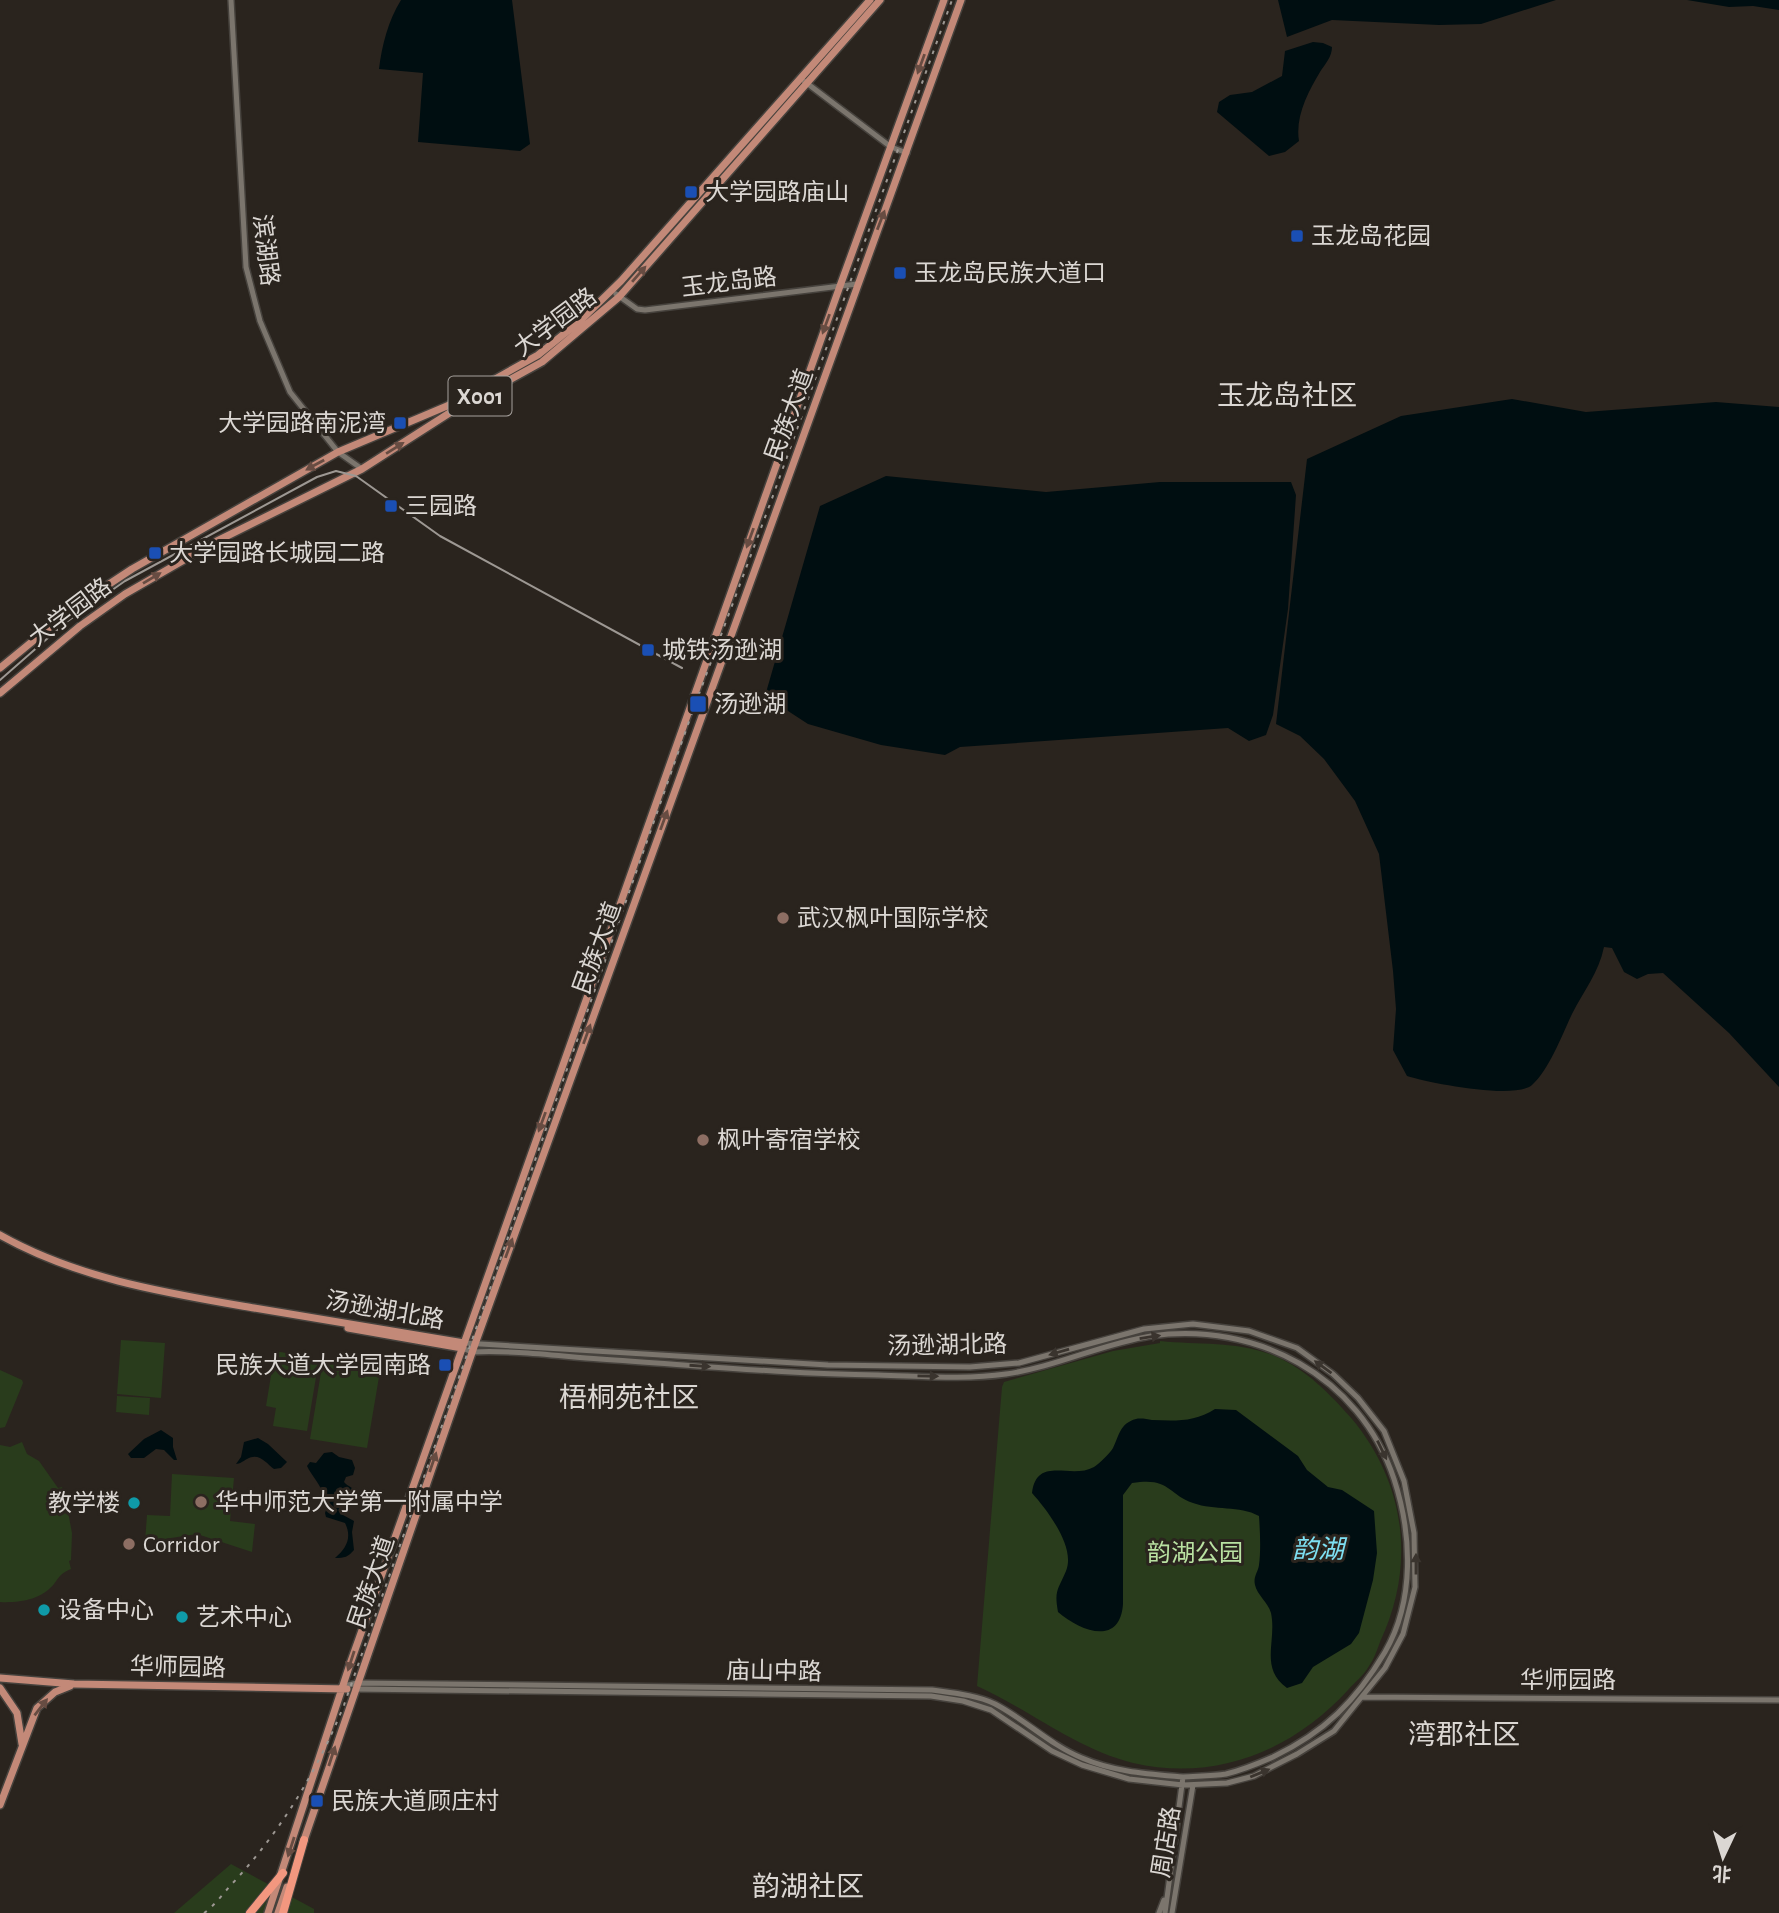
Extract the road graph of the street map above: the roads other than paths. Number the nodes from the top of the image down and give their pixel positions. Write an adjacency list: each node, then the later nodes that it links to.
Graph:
1 (231, 0): 13 (street, 滨湖路)
2 (870, 0): 6 (main road, 大学园路 / X001)
3 (880, 0): 6 (main road, 大学园路 / X001)
4 (944, 0): 7 (main road, 民族大道, one-way to 7)
5 (961, 0): 8 (main road, 民族大道)
6 (804, 81): 7 (street); 11 (main road, 大学园路 / X001); 12 (main road, 大学园路 / X001, one-way to 6)
7 (891, 147): 8 (street); 10 (main road, 民族大道)
8 (907, 153): 9 (main road, 民族大道, one-way to 8)
9 (857, 284): 10 (street, 玉龙岛路); 19 (main road, 民族大道, one-way to 9)
10 (840, 286): 12 (street, 玉龙岛路); 18 (main road, 民族大道, one-way to 18)
11 (611, 290): 12 (street, 玉龙岛路); 13 (main road, 大学园路 / X001)
12 (619, 297): 14 (main road, 大学园路 / X001, one-way to 12)
13 (338, 452): 14 (street, 滨湖路); 15 (main road, 大学园路 / X001, one-way to 15)
14 (362, 469): 16 (main road, 大学园路 / X001, one-way to 14)
15 (0, 668)
16 (0, 693)
17 (0, 1238): 18 (main road, 汤逊湖北路)
18 (463, 1345): 19 (street, 汤逊湖北路); 23 (main road, 民族大道, one-way to 23)
19 (473, 1348): 22 (main road, 民族大道, one-way to 19); 25 (street, 汤逊湖北路, one-way to 25); 25 (street, 汤逊湖北路, one-way to 19)
20 (0, 1678): 21 (main road, 华师园路)
21 (74, 1685): 23 (main road, 华师园路); 27 (main road, one-way to 21)
22 (356, 1686): 23 (main road, 华师园路); 28 (street, 庙山中路); 31 (street, 庙山中路); 33 (main road, 民族大道, one-way to 22)
23 (344, 1687): 34 (main road, 民族大道, one-way to 34)
24 (0, 1688): 27 (main road)
25 (1361, 1695): 26 (street, 华师园路); 29 (street, 汤逊湖北路); 30 (street, 汤逊湖北路, one-way to 25)
26 (1779, 1700)
27 (22, 1744): 32 (main road)
28 (1183, 1777): 29 (street, 汤逊湖北路); 31 (street)
29 (1194, 1777): 30 (street, 周店路)
30 (1193, 1785): 31 (street, 庙山中路); 42 (street, 周店路)
31 (1183, 1786): 35 (street, 周店路)
32 (0, 1805)
33 (304, 1840): 38 (main road, 民族大道); 39 (highway)
34 (283, 1873): 36 (highway); 37 (main road, 民族大道)
35 (1167, 1890): 40 (street); 41 (street, 周店路)
36 (250, 1913)
37 (268, 1913)
38 (278, 1913)
39 (283, 1913)
40 (1159, 1913)
41 (1165, 1913)
42 (1174, 1913)

